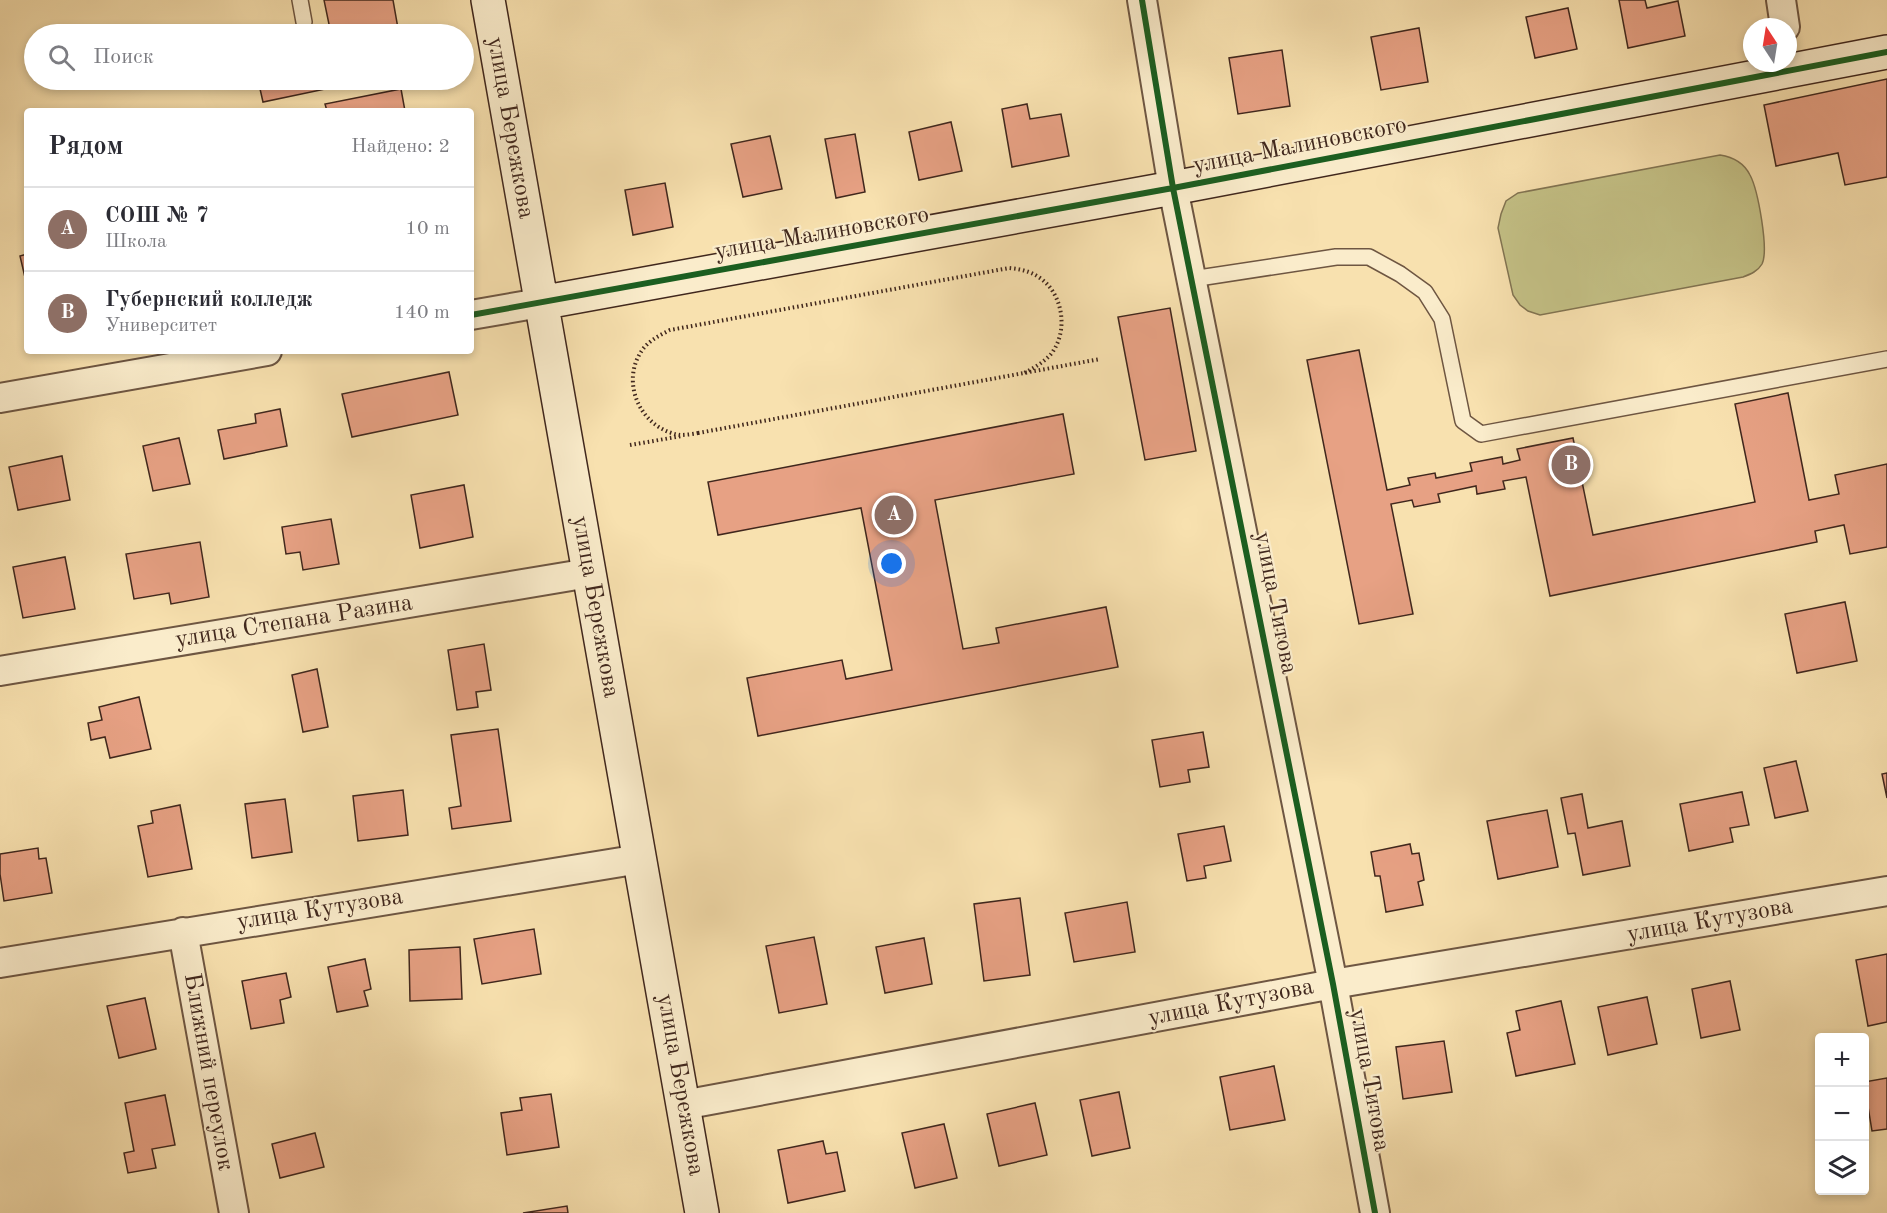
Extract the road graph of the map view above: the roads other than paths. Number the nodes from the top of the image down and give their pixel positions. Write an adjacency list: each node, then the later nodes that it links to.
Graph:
1 (300, 0): 6 (lane)
2 (488, 0): 12 (street, улица Бережкова)
3 (1142, 0): 10 (street, улица Титова)
4 (1781, 0): 5 (street)
5 (1784, 18)
6 (304, 22)
7 (1887, 52): 8 (street, улица Малиновского)
8 (1797, 58)
9 (1743, 68): 10 (street, улица Малиновского)
10 (1173, 188): 11 (street, улица Титова); 12 (street, улица Малиновского)
11 (1192, 279): 15 (lane); 23 (street, улица Титова)
12 (540, 303): 13 (street, улица Малиновского); 17 (street, улица Бережкова)
13 (474, 314)
14 (250, 354): 16 (street)
15 (1887, 359)
16 (0, 398)
17 (589, 573): 18 (street, улица Степана Разина); 19 (street, улица Бережкова)
18 (0, 671)
19 (640, 859): 21 (street, улица Кутузова); 24 (street, улица Бережкова)
20 (1887, 891): 23 (street, улица Кутузова)
21 (183, 932): 22 (street, улица Кутузова); 25 (street, Ближний переулок)
22 (0, 963)
23 (1333, 984): 24 (street, улица Кутузова); 27 (street, улица Титова)
24 (683, 1105): 26 (street, улица Бережкова)
25 (234, 1213)
26 (702, 1213)
27 (1375, 1213)

